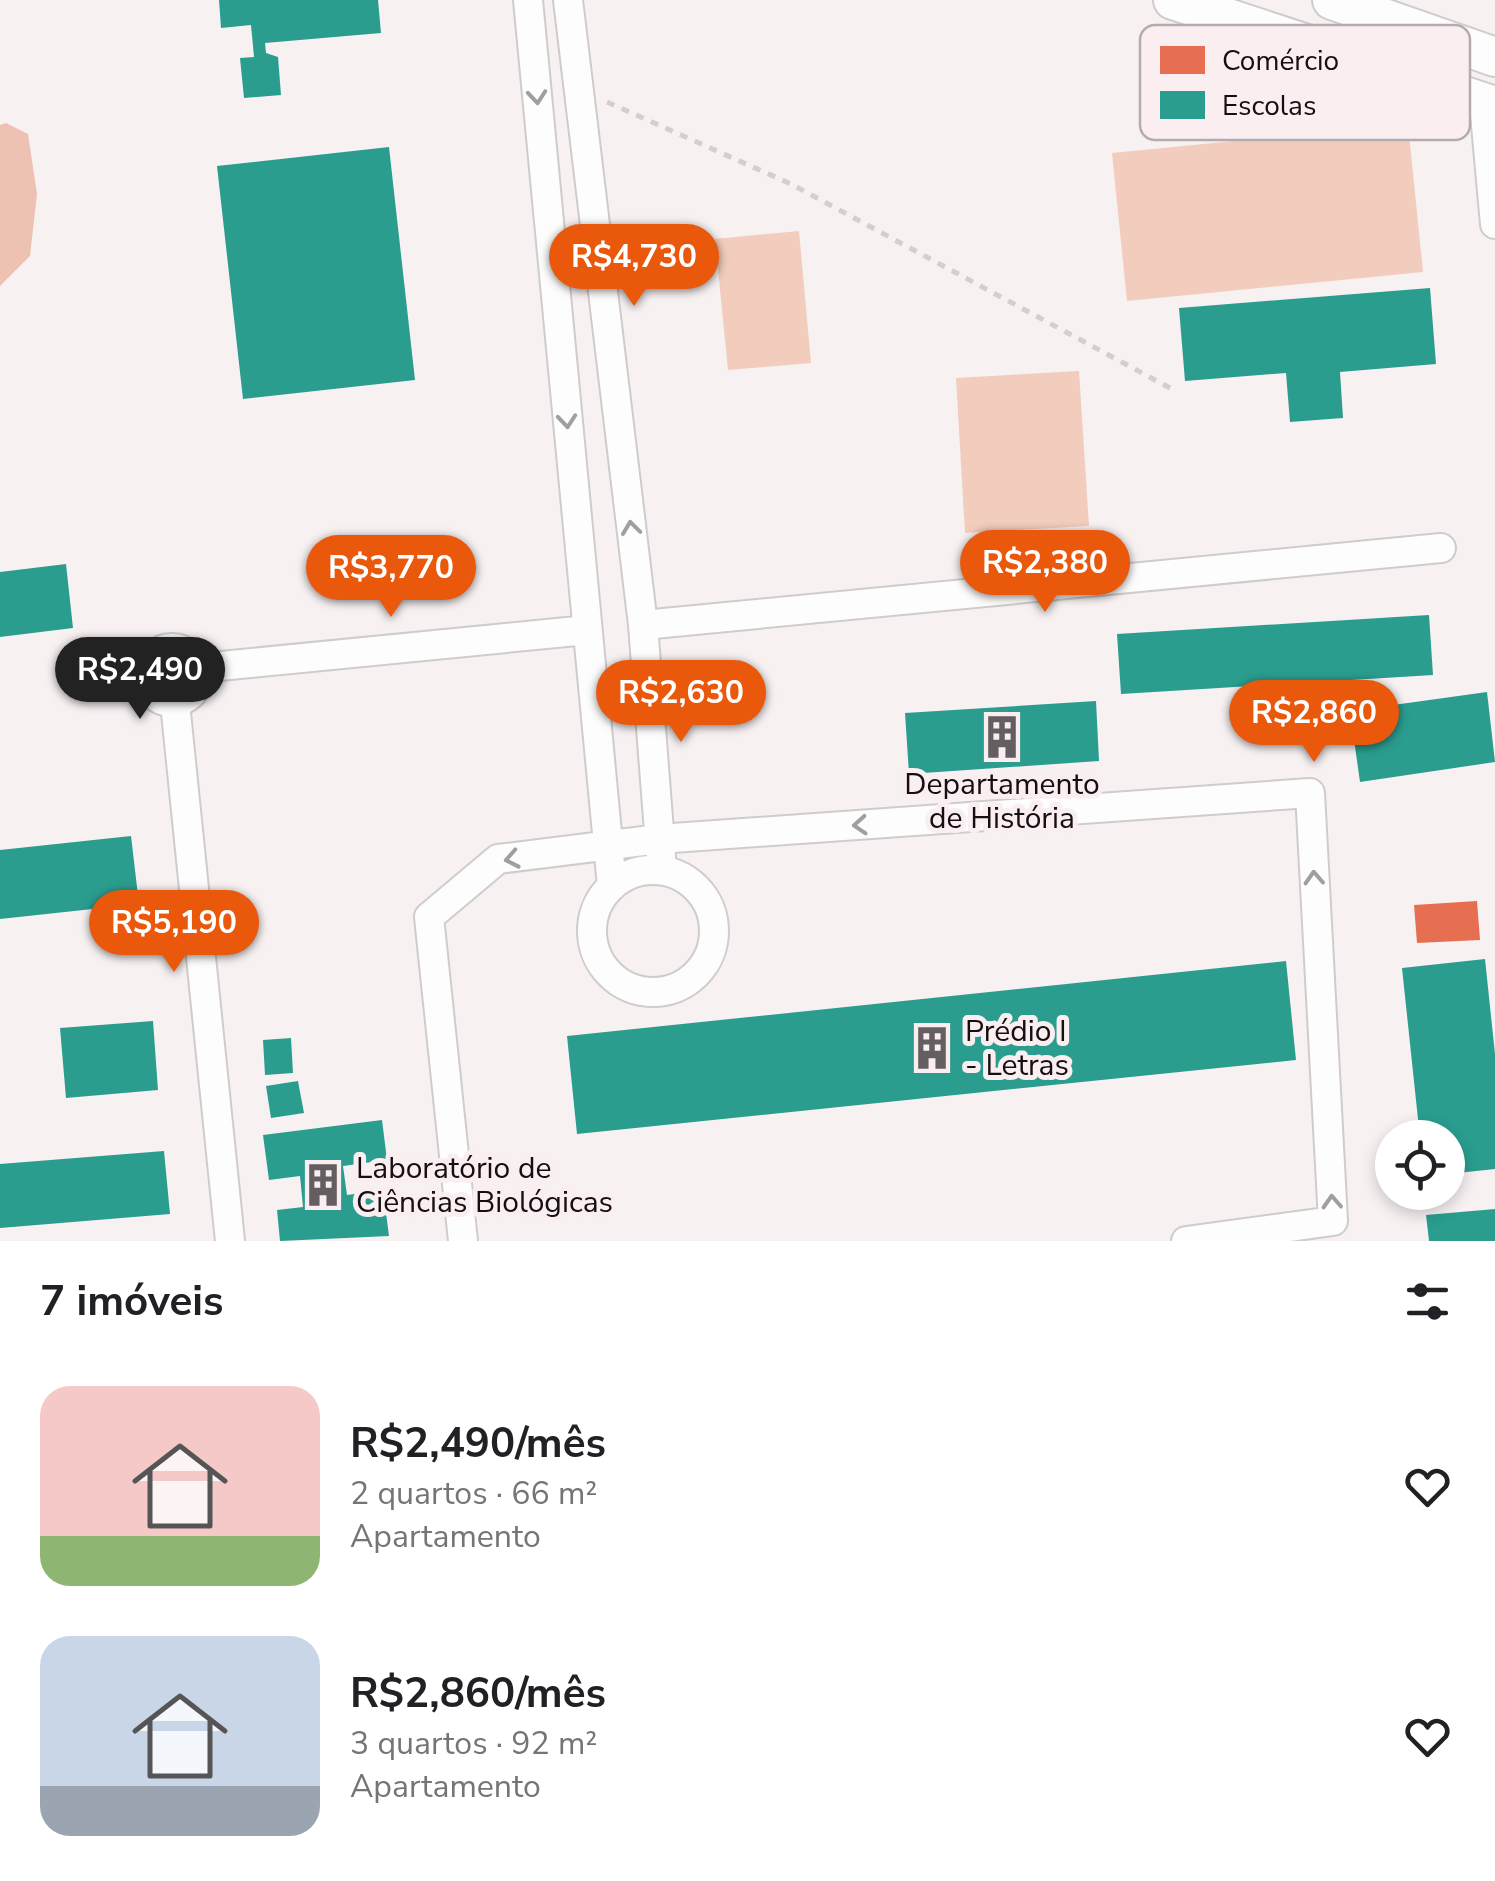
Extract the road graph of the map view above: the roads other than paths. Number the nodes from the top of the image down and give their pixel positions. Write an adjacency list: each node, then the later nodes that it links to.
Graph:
1 (528, 0): 13 (street, one-way to 13)
2 (568, 0): 12 (street)
3 (1173, 0): 6 (main road)
4 (1332, 0): 5 (main road)
5 (1381, 8): 7 (main road)
6 (1249, 25)
7 (1421, 25)
8 (1470, 46): 9 (main road)
9 (1495, 57)
10 (1490, 104): 11 (street)
11 (1495, 224)
12 (603, 291): 13 (street); 15 (street, one-way to 12)
13 (556, 296): 16 (street, one-way to 16)
14 (1441, 548): 15 (street)
15 (643, 625): 19 (street)
16 (587, 630): 17 (street); 20 (street)
17 (200, 668): 18 (street); 18 (street)
18 (175, 703): 23 (street)
19 (659, 839): 20 (street); 21 (street); 25 (street, one-way to 19)
20 (608, 844): 22 (street); 24 (street, one-way to 24)
21 (662, 870): 22 (street); 22 (street)
22 (612, 886)
23 (230, 1241)
24 (464, 1241)
25 (1186, 1241)

